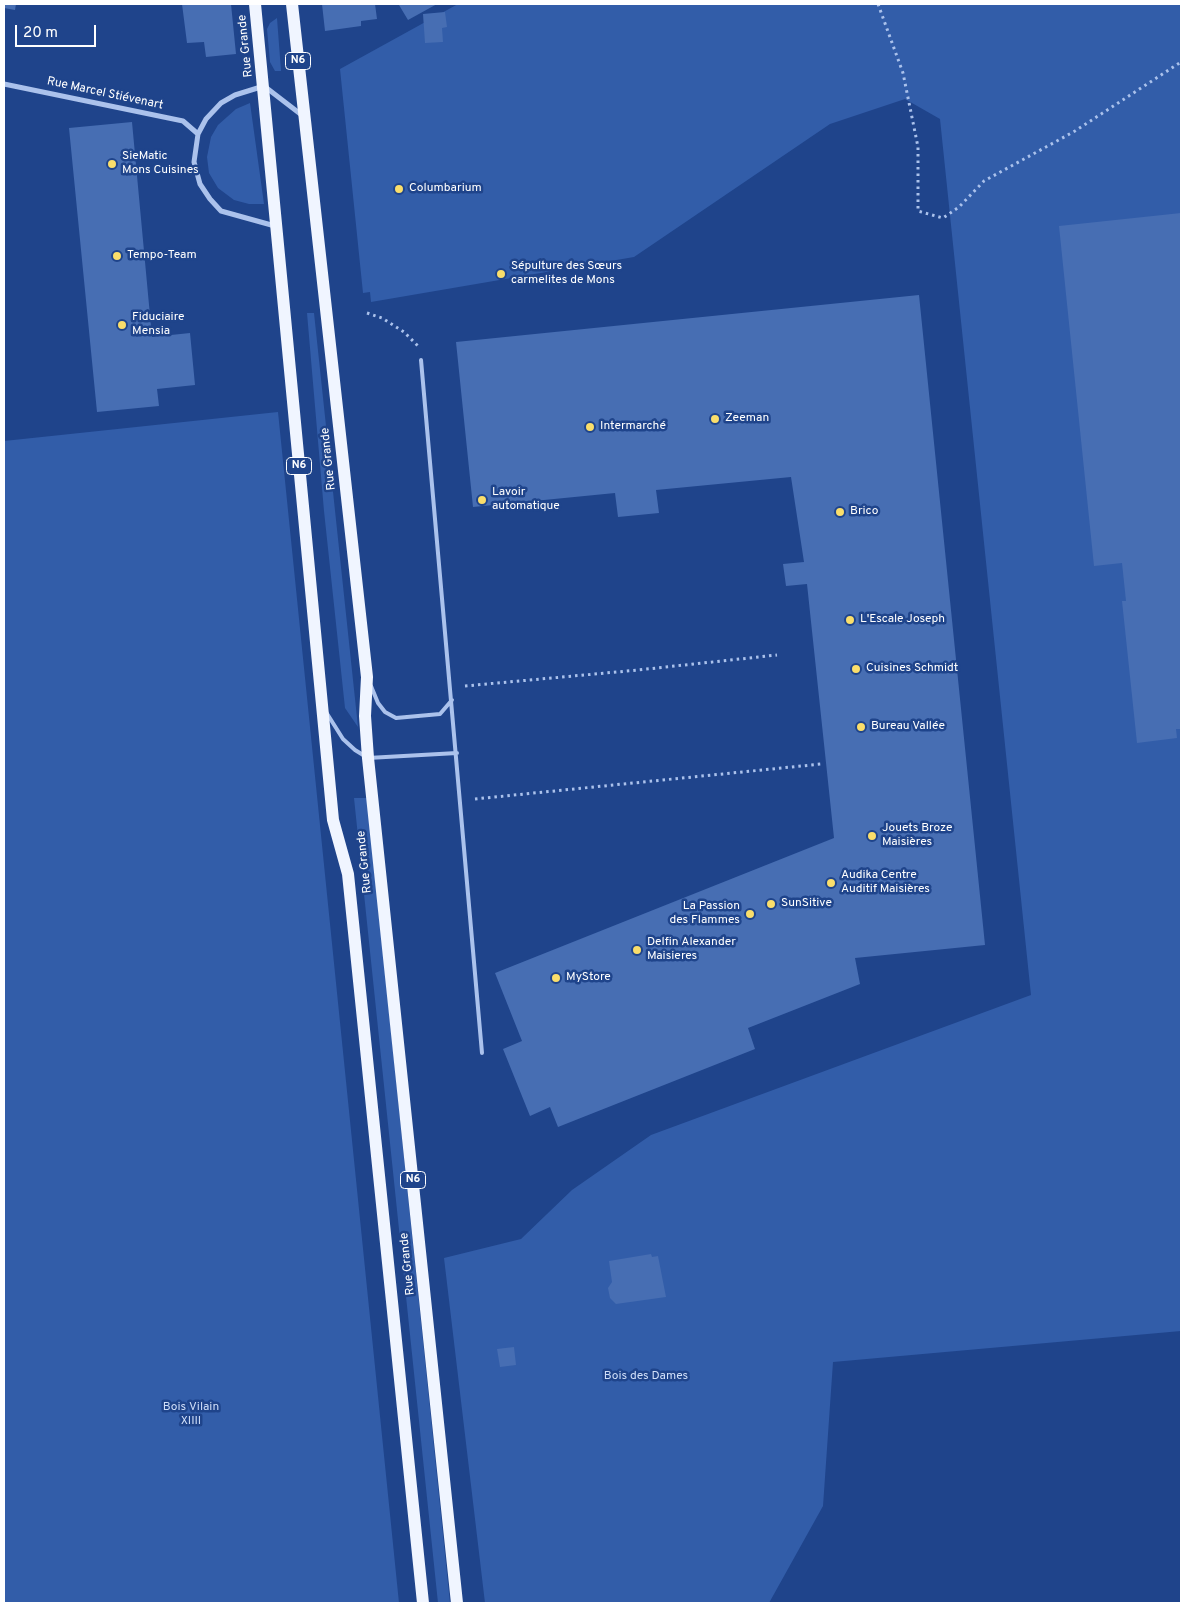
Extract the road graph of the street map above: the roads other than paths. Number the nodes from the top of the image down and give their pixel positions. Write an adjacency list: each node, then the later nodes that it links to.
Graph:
1 (255, 4): 4 (main road, Rue Grande / N6)
2 (292, 4): 5 (main road, Rue Grande / N6)
3 (4, 84): 6 (street, Rue Marcel Stiévenart)
4 (264, 86): 5 (street, Rue Grande); 6 (street, Rue Grande); 7 (main road, Rue Grande / N6)
5 (305, 117): 9 (main road, Rue Grande / N6)
6 (198, 134): 7 (street, Rue Grande)
7 (276, 227): 11 (main road, Rue Grande / N6)
8 (421, 360): 10 (lane)
9 (367, 677): 10 (lane); 13 (main road, Rue Grande / N6)
10 (452, 700): 12 (lane)
11 (322, 706): 13 (lane); 15 (main road, Rue Grande / N6)
12 (457, 753): 13 (lane); 14 (lane)
13 (368, 758): 16 (main road, Rue Grande / N6)
14 (482, 1052)
15 (423, 1603)
16 (457, 1603)

